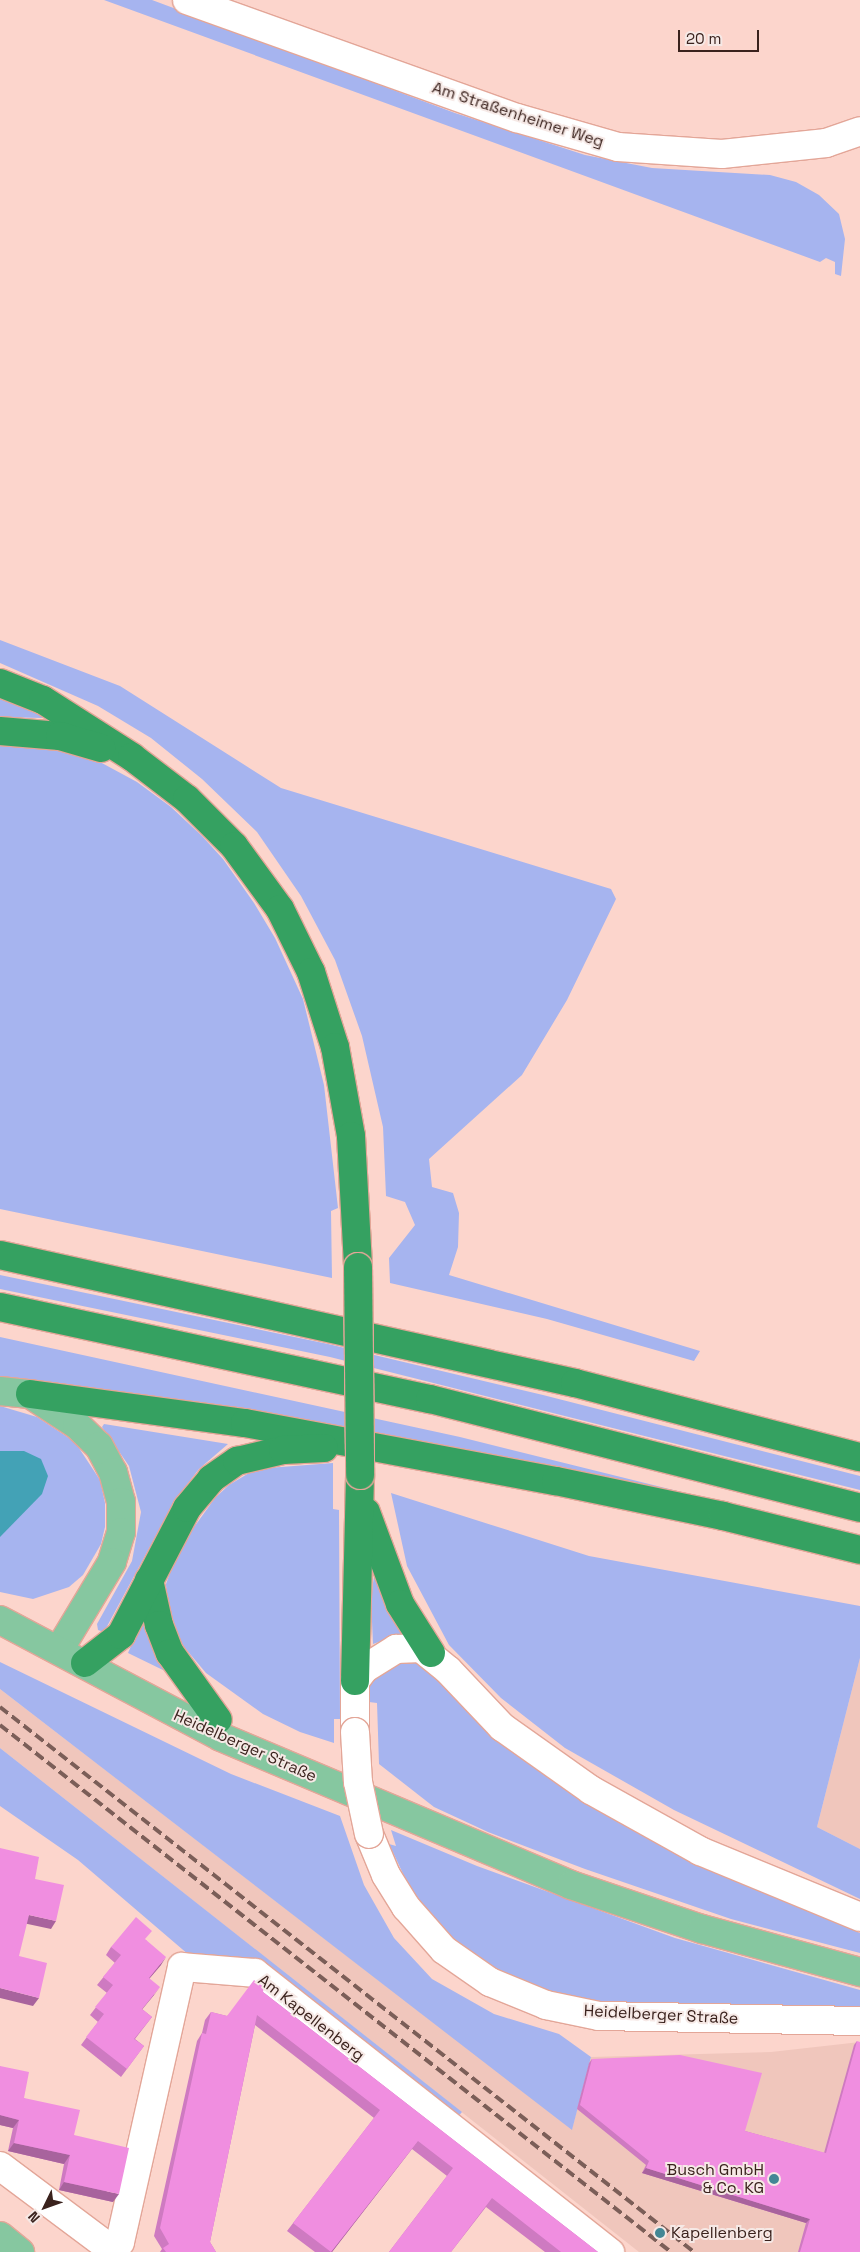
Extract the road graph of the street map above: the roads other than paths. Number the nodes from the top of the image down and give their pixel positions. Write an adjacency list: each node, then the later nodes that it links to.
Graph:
1 (187, 0): 2 (street, Am Straßenheimer Weg)
2 (860, 131)
3 (0, 683): 5 (highway)
4 (0, 731): 5 (highway)
5 (132, 757): 12 (highway, bridge)
6 (0, 1255): 11 (highway)
7 (0, 1307): 13 (highway)
8 (0, 1391): 9 (main road)
9 (30, 1394): 10 (highway); 17 (main road)
10 (370, 1446): 14 (highway); 15 (highway)
11 (860, 1456)
12 (361, 1486): 18 (highway); 20 (highway)
13 (860, 1508)
14 (860, 1550)
15 (149, 1580): 19 (highway); 21 (highway)
16 (0, 1620): 17 (main road, Heidelberger Straße)
17 (59, 1650): 19 (main road, Heidelberger Straße)
18 (431, 1653): 20 (street); 23 (street)
19 (85, 1663): 21 (main road, Heidelberger Straße); 22 (main road, Heidelberger Straße)
20 (355, 1681): 25 (street, Heidelberger Straße, bridge)
21 (218, 1720): 22 (main road, Heidelberger Straße)
22 (411, 1819): 24 (main road, Heidelberger Straße)
23 (860, 1917)
24 (860, 1972)
25 (860, 2021)
26 (0, 2166): 29 (street)
27 (0, 2236): 28 (main road)
28 (20, 2252)
29 (114, 2252): 30 (street, Am Kapellenberg)
30 (610, 2252)

